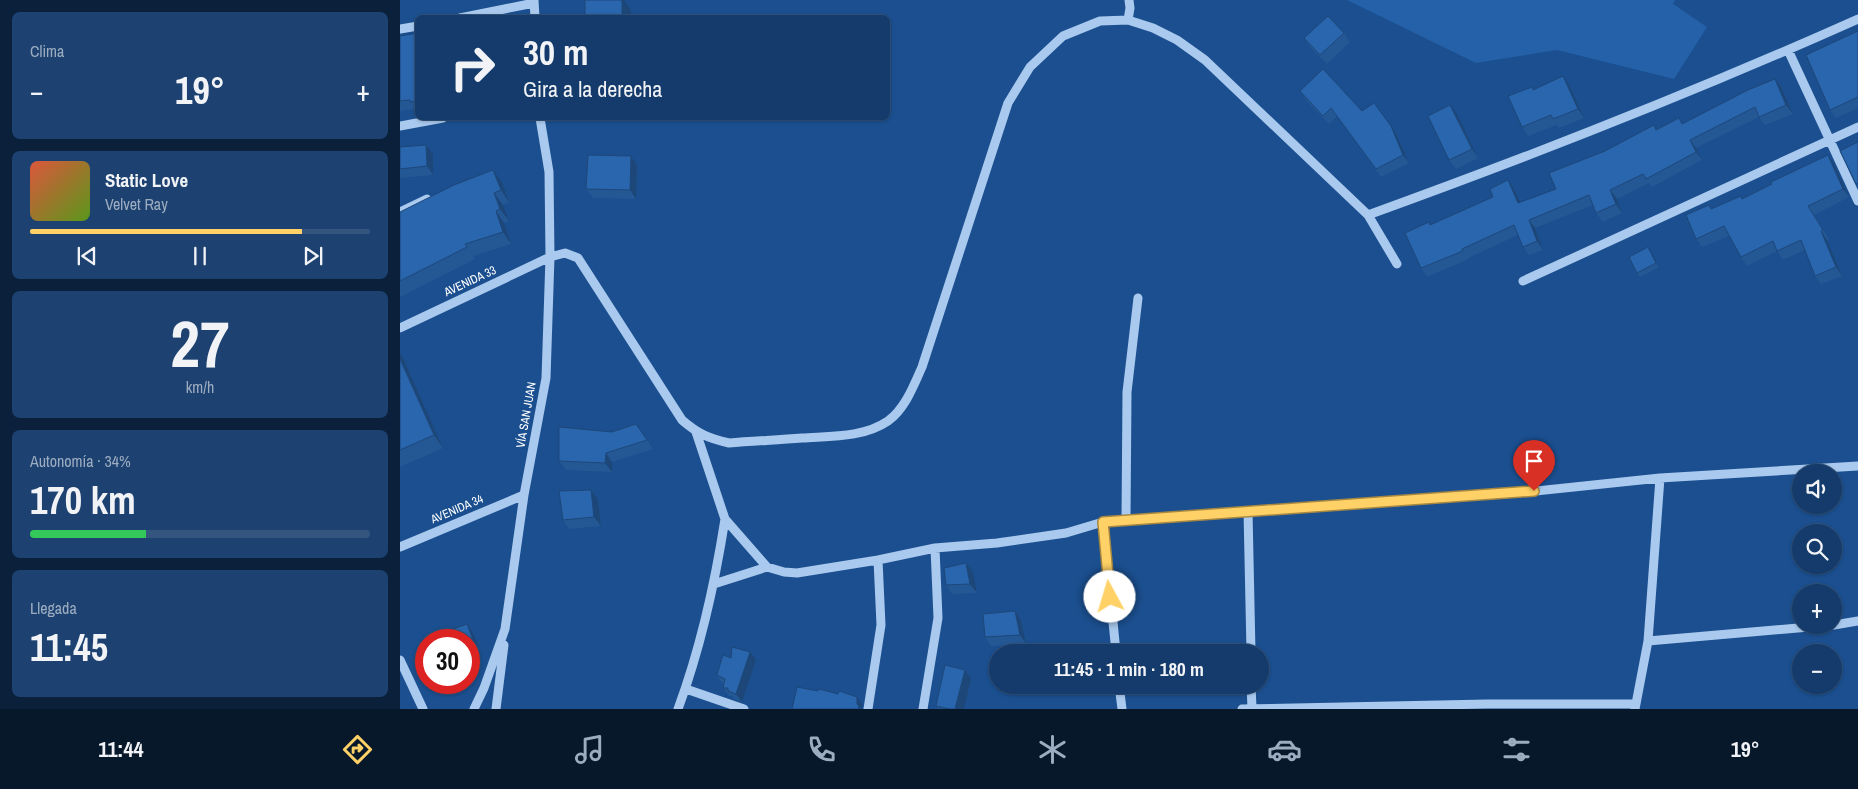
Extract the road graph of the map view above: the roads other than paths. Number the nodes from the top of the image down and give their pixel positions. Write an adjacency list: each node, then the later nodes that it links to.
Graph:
1 (1129, 0): 6 (street)
2 (534, 2): 3 (street); 4 (street)
3 (474, 15)
4 (535, 15)
5 (1858, 19): 9 (street)
6 (1128, 20): 18 (street); 24 (street)
7 (415, 26): 8 (street)
8 (400, 29)
9 (1788, 50): 14 (street); 18 (street)
10 (432, 120): 12 (street)
11 (540, 120): 19 (street, VÍA SAN JUAN)
12 (400, 126)
13 (1858, 127): 14 (street)
14 (1830, 141): 16 (street); 21 (street)
15 (432, 196): 17 (street)
16 (1858, 201)
17 (400, 212)
18 (1368, 215): 20 (street)
19 (550, 257): 23 (street, AVENIDA 33); 24 (street); 27 (street, VÍA SAN JUAN)
20 (1397, 264)
21 (1523, 281)
22 (1138, 298): 30 (street)
23 (400, 328)
24 (696, 432): 29 (street)
25 (1858, 466): 26 (street)
26 (1660, 478): 28 (street); 41 (street)
27 (524, 495): 32 (street, AVENIDA 34); 39 (street, VÍA SAN JUAN)
28 (1248, 511): 30 (street); 43 (street)
29 (725, 519): 35 (street); 36 (street)
30 (1126, 520): 31 (street)
31 (1103, 522): 33 (street); 42 (street)
32 (400, 547)
33 (935, 548): 34 (street); 56 (street)
34 (878, 560): 35 (street); 55 (street)
35 (767, 567): 36 (street)
36 (714, 584): 45 (street)
37 (1858, 621): 38 (street)
38 (1842, 624)
39 (506, 629): 51 (street, VÍA SAN JUAN); 52 (street)
40 (1792, 629): 41 (street)
41 (1648, 641): 48 (street)
42 (1115, 644)
43 (1251, 644)
44 (400, 660): 50 (street)
45 (686, 689): 53 (street); 54 (street)
46 (1120, 694): 57 (street)
47 (1249, 694): 49 (street)
48 (1635, 706): 49 (street)
49 (1247, 708)
50 (423, 709)
51 (474, 709)
52 (496, 709)
53 (678, 709)
54 (744, 709)
55 (868, 709)
56 (923, 709)
57 (1122, 709)

